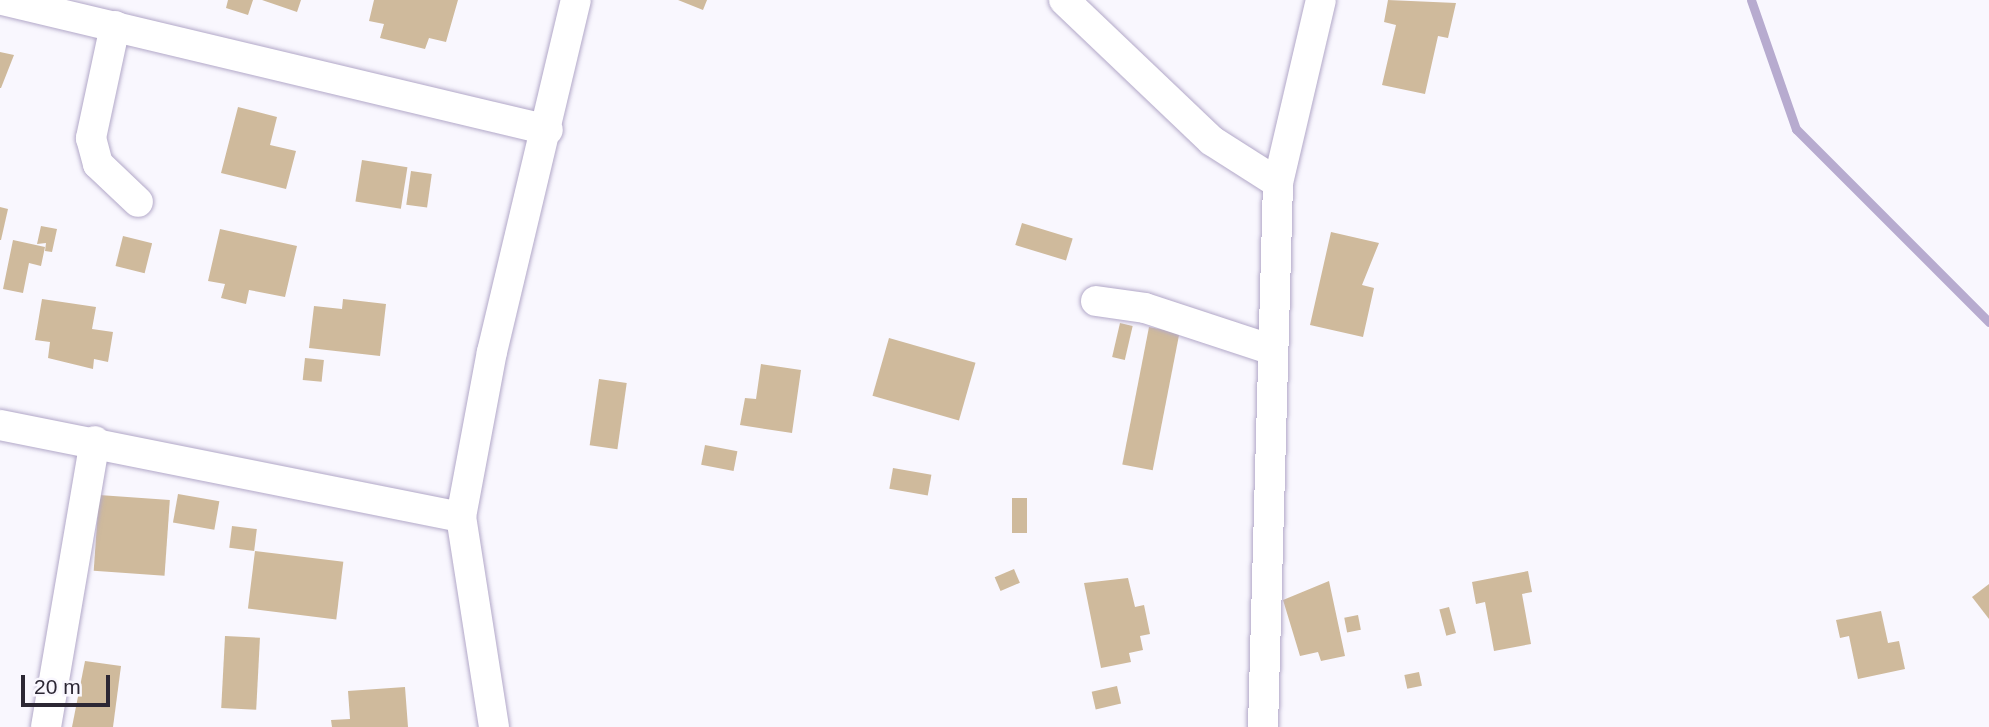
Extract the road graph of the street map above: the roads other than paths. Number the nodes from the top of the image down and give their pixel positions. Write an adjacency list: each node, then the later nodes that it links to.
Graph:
1 (2, 0): 5 (street)
2 (576, 0): 6 (street)
3 (1064, 0): 7 (street)
4 (1321, 0): 7 (street)
5 (115, 26): 6 (street); 8 (street)
6 (548, 130): 13 (street)
7 (1278, 183): 10 (street)
8 (138, 202)
9 (1096, 301): 10 (street)
10 (1270, 349): 14 (street)
11 (0, 425): 12 (street)
12 (95, 441): 13 (street); 15 (street)
13 (461, 517): 16 (street)
14 (1258, 726)
15 (46, 727)
16 (494, 727)

